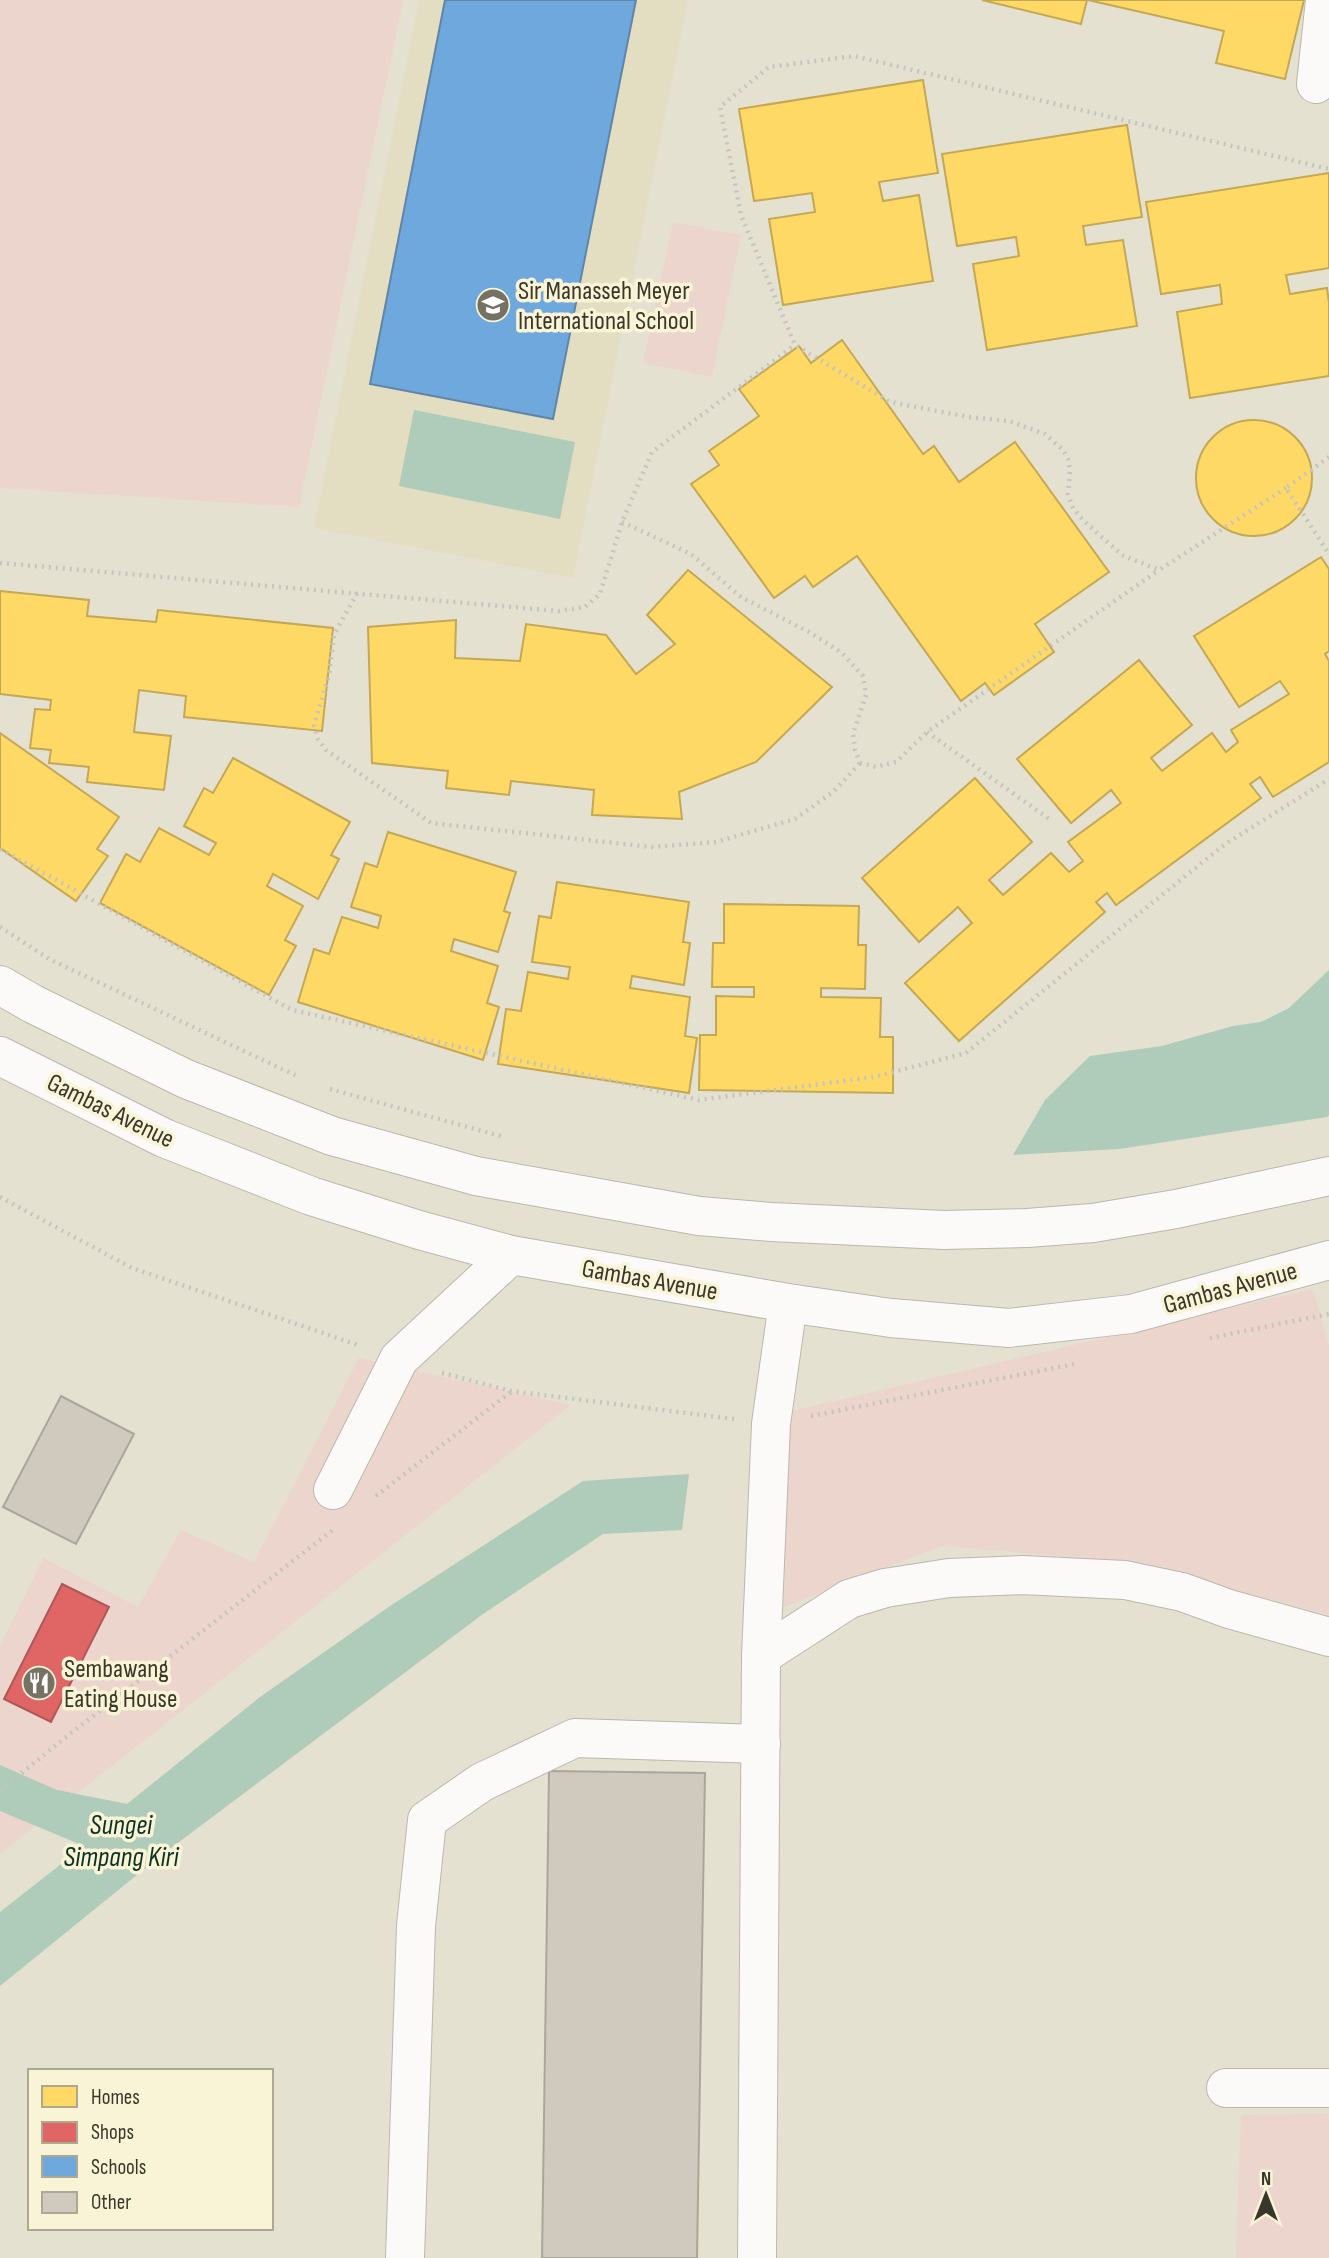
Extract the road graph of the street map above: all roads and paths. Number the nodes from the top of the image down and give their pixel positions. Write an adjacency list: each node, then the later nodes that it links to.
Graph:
1 (1325, 0): 2 (main road)
2 (1316, 84)
3 (1329, 169): 4 (path)
4 (795, 345): 7 (path); 10 (path)
5 (1329, 457): 6 (path)
6 (1286, 488): 8 (path); 10 (path)
7 (622, 522): 11 (path); 13 (path)
8 (1329, 555)
9 (0, 563): 11 (path)
10 (1159, 570): 12 (path)
11 (357, 593): 13 (path)
12 (928, 732): 13 (path); 15 (path)
13 (860, 763)
14 (1329, 779): 16 (path)
15 (1052, 821)
16 (0, 849)
17 (0, 927): 20 (path)
18 (0, 985): 23 (main road)
19 (0, 1056): 25 (main road, Gambas Avenue)
20 (306, 1080)
21 (318, 1086): 22 (path)
22 (506, 1138)
23 (1329, 1176)
24 (0, 1197): 30 (path)
25 (510, 1255): 27 (main road, Gambas Avenue); 30 (main road)
26 (1329, 1259): 27 (main road, Gambas Avenue)
27 (788, 1303): 33 (main road)
28 (1329, 1314): 29 (path)
29 (1207, 1338)
30 (400, 1359): 32 (path); 34 (main road)
31 (1084, 1362): 33 (path)
32 (511, 1391): 33 (path); 34 (path)
33 (771, 1424): 37 (main road)
34 (351, 1496)
35 (335, 1528): 39 (path)
36 (1329, 1637): 37 (main road)
37 (761, 1656): 38 (main road)
38 (761, 1744): 42 (main road); 43 (main road)
39 (0, 1791)
40 (1226, 2088): 41 (main road)
41 (1329, 2088)
42 (405, 2258)
43 (757, 2258)

